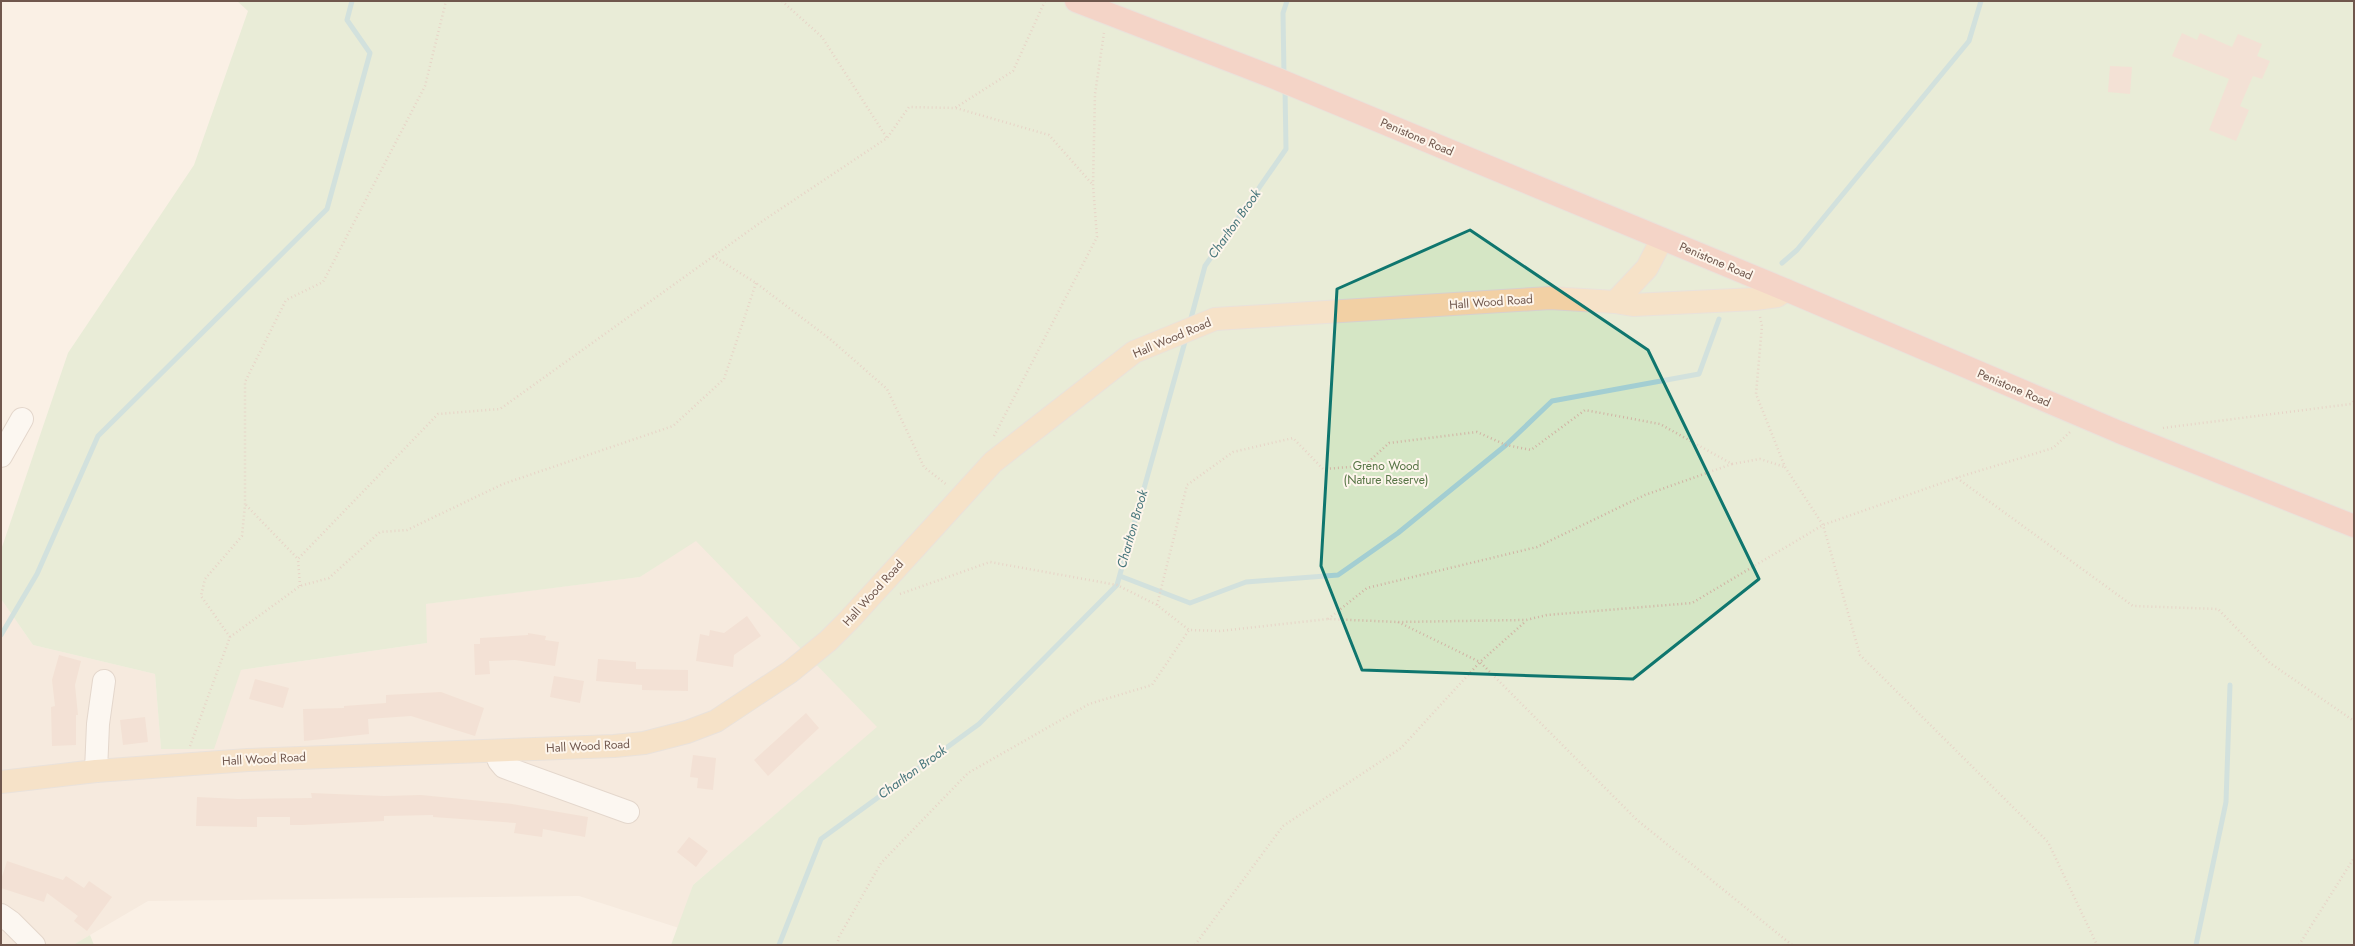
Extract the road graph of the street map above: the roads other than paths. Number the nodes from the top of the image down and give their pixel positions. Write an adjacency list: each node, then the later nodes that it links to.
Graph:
1 (1079, 1): 2 (highway, Penistone Road)
2 (1662, 238): 3 (highway, Penistone Road); 4 (main road)
3 (1786, 290): 4 (main road, Hall Wood Road); 7 (highway, Penistone Road)
4 (1615, 302): 9 (main road, Hall Wood Road)
5 (22, 419): 6 (street)
6 (1, 456)
7 (2354, 526)
8 (104, 681): 10 (street)
9 (495, 751): 10 (main road, Hall Wood Road); 12 (street)
10 (96, 771): 11 (main road, Hall Wood Road)
11 (1, 782)
12 (628, 812)
13 (1, 915): 14 (street)
14 (34, 945)

